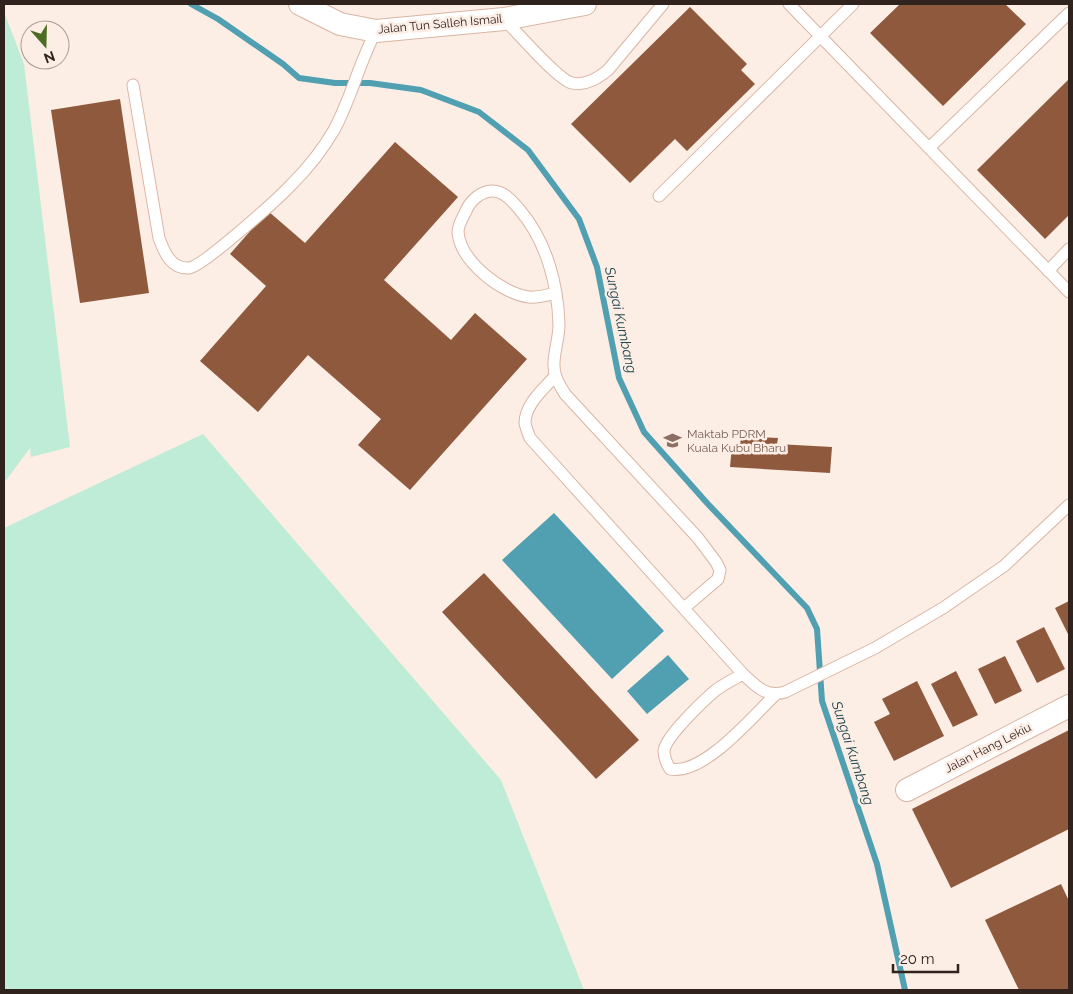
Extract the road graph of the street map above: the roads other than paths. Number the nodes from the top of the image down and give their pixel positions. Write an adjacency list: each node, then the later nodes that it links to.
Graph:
1 (300, 4): 10 (street, Jalan Tun Salleh Ismail)
2 (584, 4): 9 (street, Jalan Tun Salleh Ismail)
3 (663, 4): 9 (lane)
4 (789, 4): 11 (lane)
5 (853, 4): 11 (lane)
6 (1066, 4): 7 (lane)
7 (1069, 7)
8 (1069, 13): 13 (lane)
9 (504, 19): 10 (street, Jalan Tun Salleh Ismail)
10 (374, 35): 12 (lane)
11 (819, 36): 13 (lane); 14 (lane)
12 (133, 85)
13 (929, 148): 16 (lane)
14 (659, 196)
15 (1069, 249): 16 (lane)
16 (1048, 271): 17 (lane)
17 (1069, 292)
18 (556, 293): 18 (lane); 19 (lane)
19 (555, 376): 21 (lane); 21 (lane)
20 (1069, 506): 23 (lane)
21 (684, 608): 22 (lane)
22 (743, 674): 23 (lane); 23 (lane)
23 (780, 694)
24 (1069, 706): 25 (street, Jalan Hang Lekiu)
25 (907, 790)

